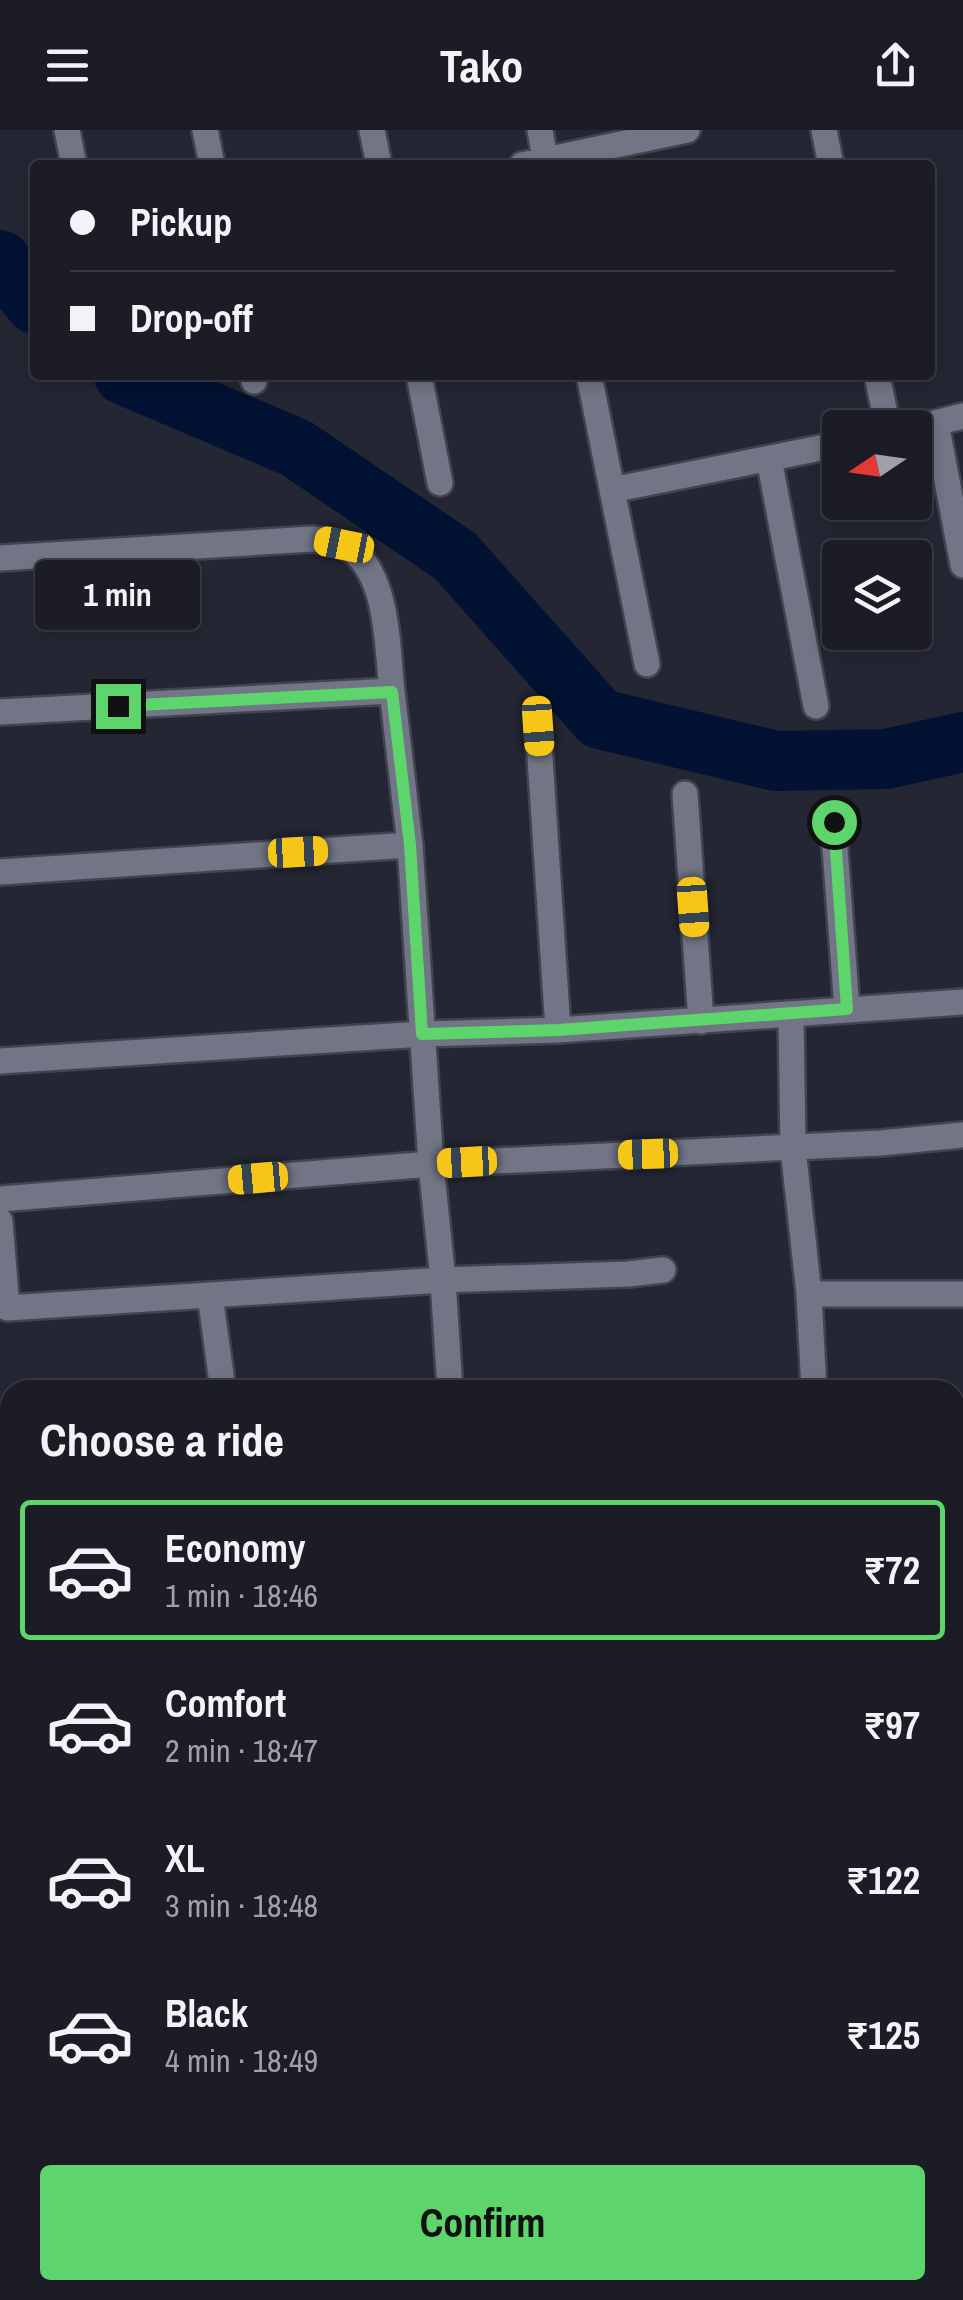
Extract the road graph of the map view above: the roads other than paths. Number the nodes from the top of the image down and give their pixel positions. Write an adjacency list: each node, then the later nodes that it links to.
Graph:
1 (67, 130): 7 (street)
2 (206, 130): 8 (street)
3 (372, 130): 9 (street)
4 (540, 130): 10 (street)
5 (687, 130): 11 (street)
6 (824, 130): 12 (street)
7 (73, 160)
8 (211, 160)
9 (377, 160)
10 (538, 160)
11 (556, 160)
12 (831, 160)
13 (420, 380): 22 (street)
14 (590, 380): 23 (street)
15 (878, 380): 16 (street)
16 (884, 410)
17 (963, 416): 18 (street)
18 (932, 424)
19 (822, 448): 21 (street)
20 (932, 448): 25 (street)
21 (770, 460): 23 (street); 28 (street)
22 (440, 483)
23 (612, 490): 26 (street)
24 (0, 558): 27 (street)
25 (963, 565)
26 (647, 664)
27 (392, 692): 29 (street); 33 (street)
28 (816, 706)
29 (0, 712)
30 (538, 726): 39 (street)
31 (685, 794): 38 (street)
32 (834, 822): 36 (street)
33 (410, 845): 34 (street); 40 (street)
34 (0, 872)
35 (963, 1002): 36 (street)
36 (847, 1009): 37 (street)
37 (791, 1015): 38 (street); 43 (street)
38 (701, 1021): 39 (street)
39 (558, 1030): 40 (street)
40 (422, 1034): 41 (street); 44 (street)
41 (0, 1061)
42 (963, 1136): 43 (street)
43 (792, 1148): 44 (street); 49 (street)
44 (431, 1164): 45 (street); 48 (street)
45 (0, 1199)
46 (0, 1221): 52 (street)
47 (663, 1270): 48 (street)
48 (444, 1280): 51 (street); 54 (street)
49 (810, 1294): 50 (street); 55 (street)
50 (963, 1294)
51 (210, 1295): 52 (street); 53 (street)
52 (4, 1308)
53 (221, 1380)
54 (449, 1380)
55 (814, 1380)

